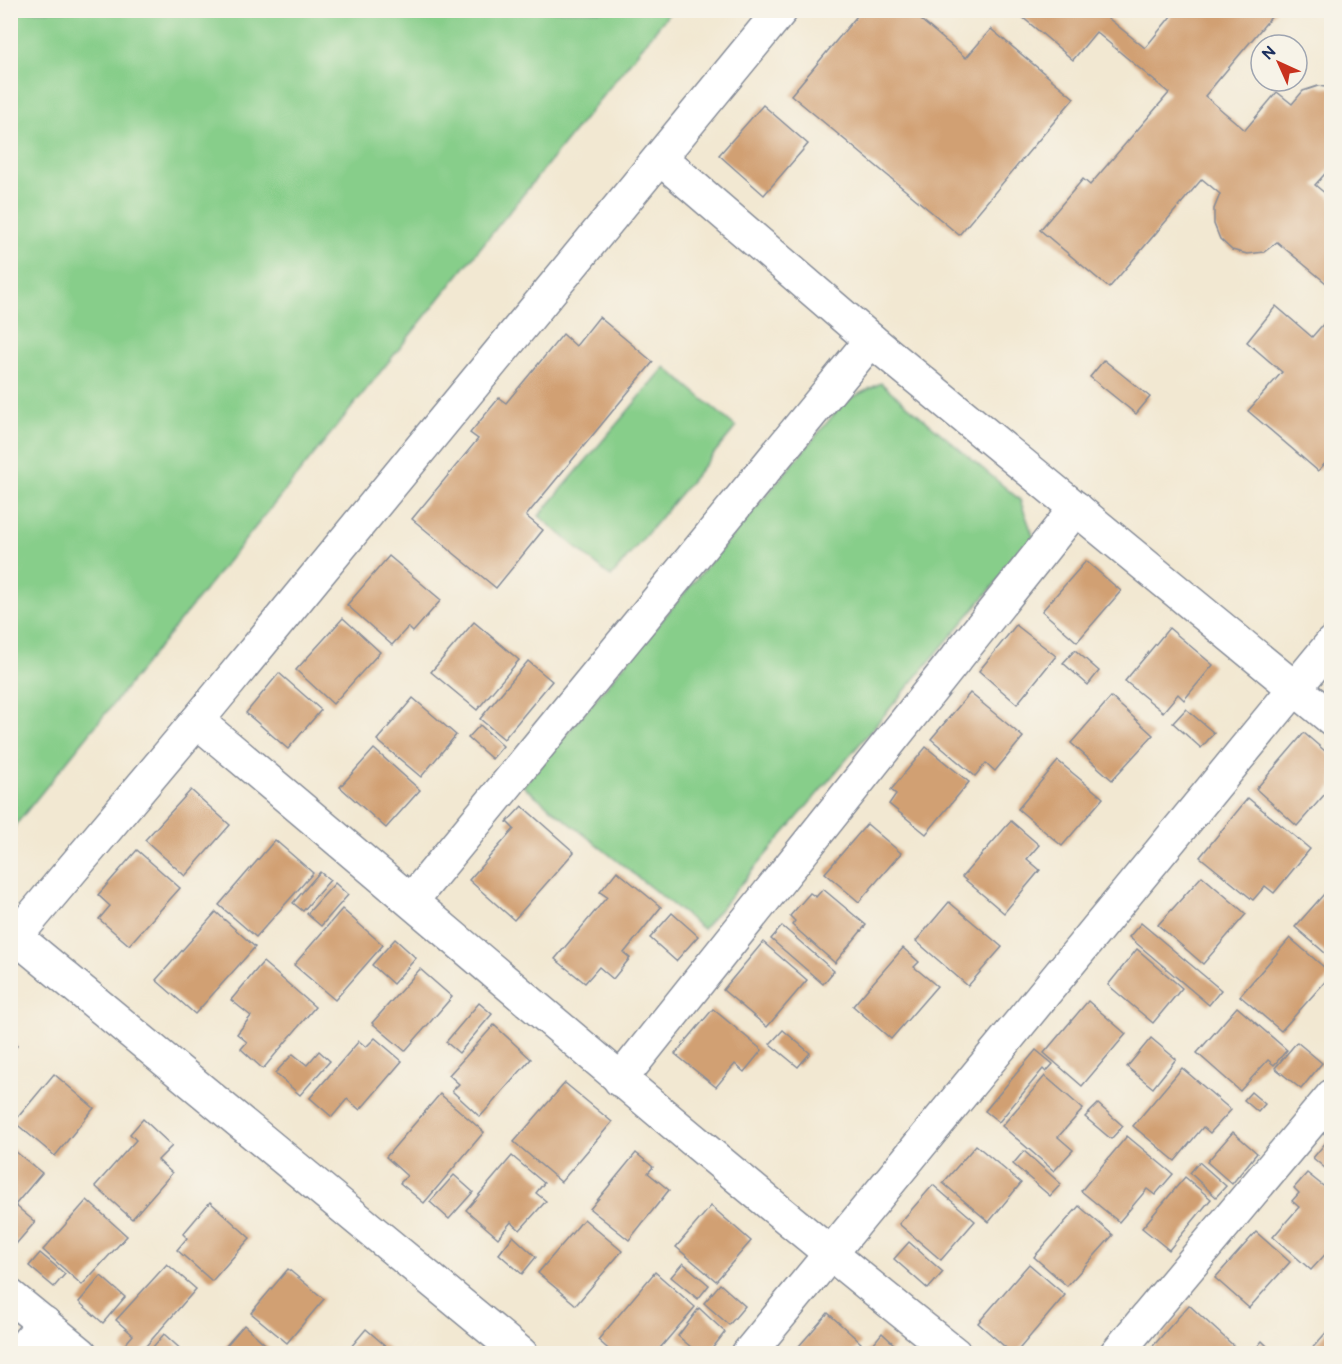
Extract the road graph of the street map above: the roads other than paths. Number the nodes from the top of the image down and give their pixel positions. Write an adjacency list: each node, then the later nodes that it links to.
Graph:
1 (782, 10): 2 (street)
2 (660, 159): 3 (street); 8 (street)
3 (871, 340): 4 (street); 9 (street)
4 (1076, 508): 6 (street); 11 (street)
5 (1332, 643): 6 (street)
6 (1294, 689): 7 (street); 13 (street)
7 (1332, 719)
8 (197, 721): 9 (street); 10 (street)
9 (412, 900): 11 (street)
10 (13, 934): 18 (street)
11 (620, 1080): 13 (street)
12 (1332, 1096): 21 (street)
13 (830, 1255): 19 (street); 20 (street)
14 (10, 1296): 15 (street)
15 (44, 1323): 16 (street); 17 (street)
16 (18, 1353)
17 (81, 1353)
18 (521, 1353)
19 (748, 1353)
20 (955, 1353)
21 (1116, 1353)

